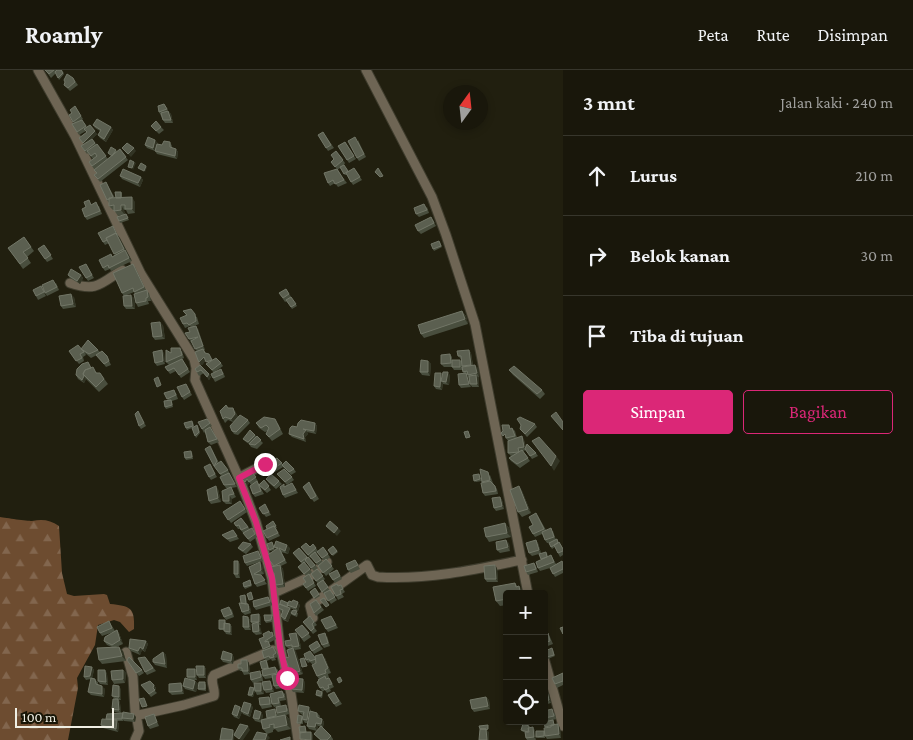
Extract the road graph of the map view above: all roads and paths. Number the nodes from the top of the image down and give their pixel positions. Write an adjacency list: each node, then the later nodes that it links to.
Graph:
1 (38, 70): 3 (street)
2 (366, 70): 7 (street)
3 (135, 262): 4 (street); 6 (street)
4 (70, 283)
5 (265, 464): 6 (street)
6 (239, 478): 10 (street)
7 (522, 560): 9 (street); 11 (street)
8 (327, 562): 10 (street)
9 (527, 590)
10 (274, 593): 12 (street)
11 (313, 618)
12 (280, 647): 15 (street); 18 (street)
13 (126, 652): 15 (street)
14 (548, 672): 16 (street)
15 (136, 714): 17 (street)
16 (563, 726)
17 (135, 740)
18 (298, 740)

